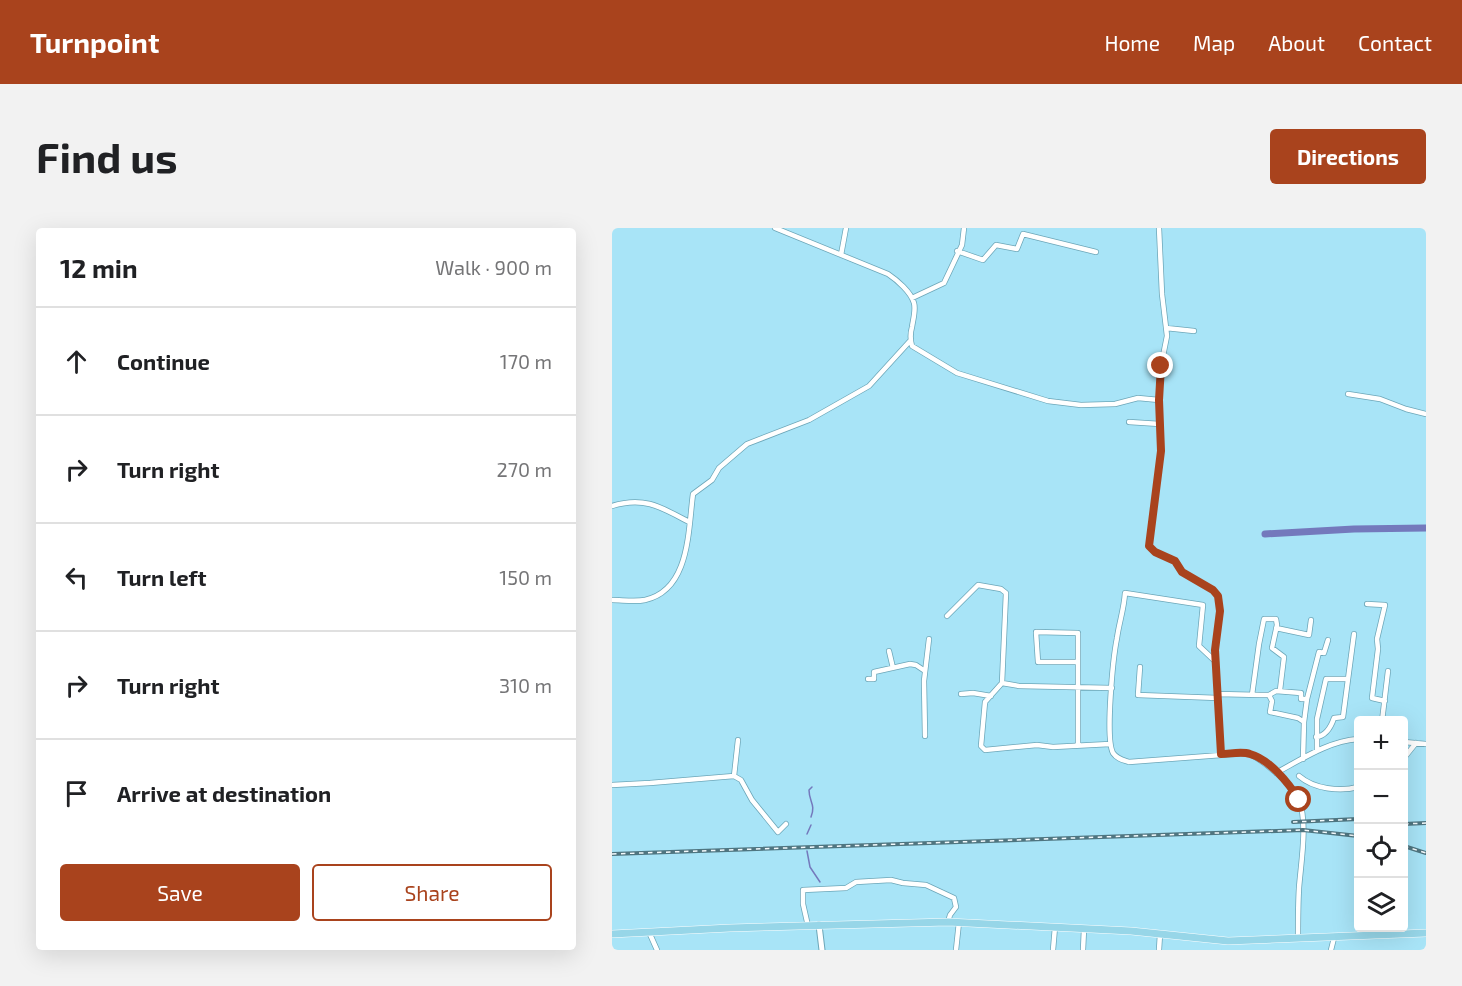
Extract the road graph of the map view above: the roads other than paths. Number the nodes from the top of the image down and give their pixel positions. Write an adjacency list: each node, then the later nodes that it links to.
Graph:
1 (775, 228): 7 (street)
2 (846, 228): 7 (street)
3 (964, 228): 5 (street)
4 (1159, 228): 9 (street)
5 (957, 251): 6 (street); 8 (street)
6 (1096, 252)
7 (841, 255): 8 (street)
8 (912, 298): 11 (street)
9 (1166, 328): 10 (street); 13 (street)
10 (1194, 331)
11 (910, 341): 13 (street); 18 (street)
12 (1348, 394): 14 (street)
13 (1159, 400): 16 (street)
14 (1426, 414)
15 (1129, 422): 16 (street)
16 (1160, 424): 31 (street)
17 (612, 506): 18 (street)
18 (689, 522): 19 (street)
19 (612, 600)
20 (1367, 604): 48 (street)
21 (947, 616): 38 (street)
22 (1311, 620): 23 (street)
23 (1276, 628): 41 (street); 43 (street)
24 (1354, 634): 27 (street)
25 (929, 639): 34 (street)
26 (1328, 640): 47 (street)
27 (1353, 644): 28 (street); 37 (street)
28 (1360, 645)
29 (889, 651): 33 (street)
30 (1077, 662): 30 (street); 39 (street)
31 (1216, 662): 40 (street); 46 (street)
32 (1140, 667): 46 (street)
33 (893, 668): 34 (street); 36 (street)
34 (925, 671): 51 (street)
35 (1388, 671): 48 (street)
36 (868, 679)
37 (1347, 679): 52 (street); 52 (street)
38 (1002, 683): 39 (street); 45 (street)
39 (1077, 687): 40 (street); 59 (street)
40 (1112, 688): 57 (street)
41 (1280, 690)
42 (961, 694): 45 (street)
43 (1252, 695): 44 (street); 46 (street)
44 (1269, 695): 47 (street); 50 (street)
45 (991, 696): 59 (street)
46 (1218, 696): 62 (street)
47 (1307, 699): 50 (street)
48 (1385, 701): 49 (street)
49 (1383, 716)
50 (1304, 722): 63 (street)
51 (925, 736)
52 (1316, 738): 60 (street)
53 (1354, 739): 60 (street)
54 (738, 740): 65 (street)
55 (1408, 742): 56 (street)
56 (1416, 743): 58 (street); 61 (street)
57 (1110, 744): 59 (street); 62 (street)
58 (1426, 744)
59 (1078, 745)
60 (1317, 752): 63 (street)
61 (1408, 753)
62 (1221, 754): 64 (street)
63 (1303, 759): 64 (street)
64 (1276, 773): 81 (street)
65 (734, 776): 67 (street); 69 (street)
66 (1299, 776): 68 (street)
67 (612, 785)
68 (1354, 788)
69 (774, 825)
70 (948, 922): 71 (main road); 72 (main road); 73 (street)
71 (959, 922): 74 (main road); 84 (street)
72 (819, 925): 73 (main road); 83 (street)
73 (808, 926): 76 (main road)
74 (1055, 927): 75 (main road); 85 (street)
75 (1084, 928): 79 (main road); 86 (street)
76 (649, 932): 78 (main road); 82 (street)
77 (1426, 933): 80 (main road)
78 (612, 934)
79 (1160, 934): 81 (main road); 87 (street)
80 (1334, 938): 81 (main road); 88 (street)
81 (1298, 939)
82 (657, 950)
83 (822, 950)
84 (956, 950)
85 (1053, 950)
86 (1083, 950)
87 (1159, 950)
88 (1331, 950)

